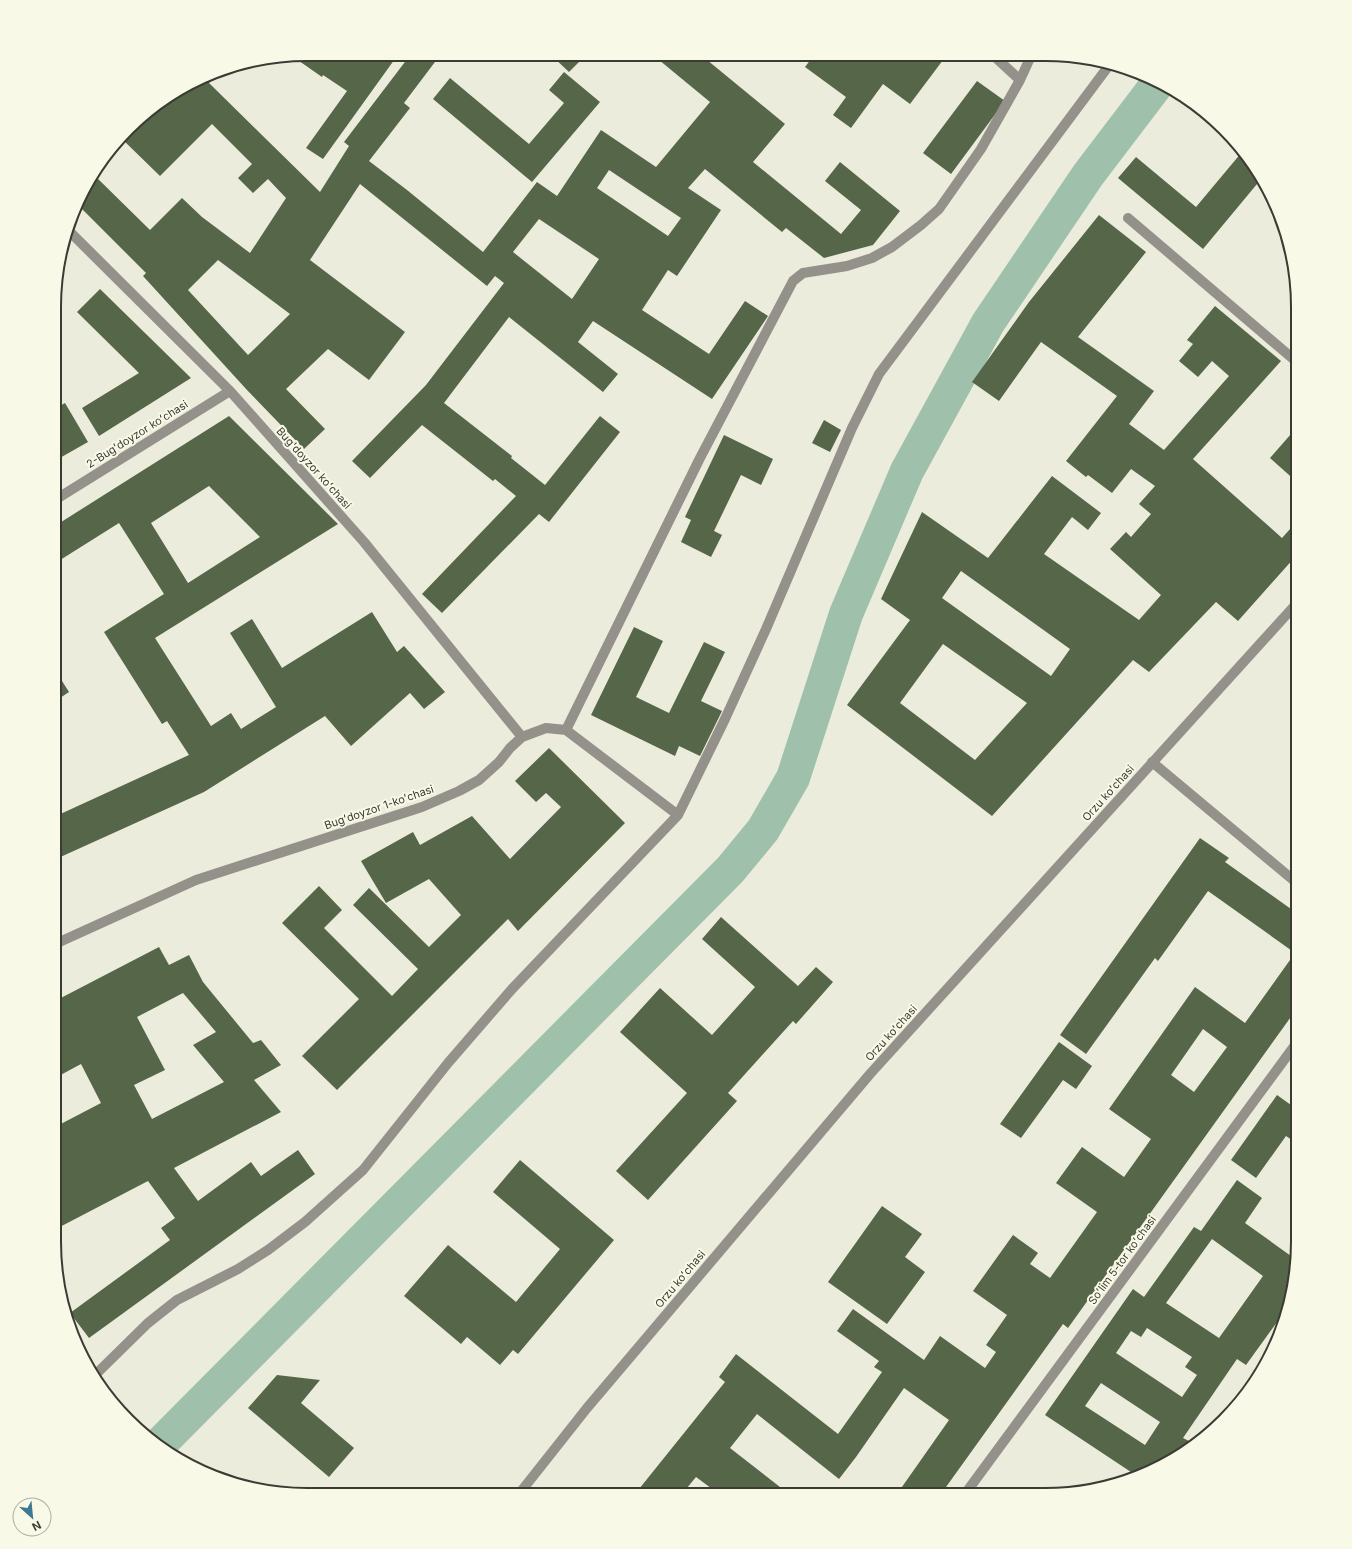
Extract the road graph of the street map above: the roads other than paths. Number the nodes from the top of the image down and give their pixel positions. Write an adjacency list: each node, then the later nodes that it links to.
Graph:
1 (999, 61): 4 (street)
2 (1029, 61): 4 (street)
3 (1107, 69): 14 (street)
4 (1020, 80): 11 (street)
5 (1128, 218): 7 (street)
6 (72, 234): 8 (street, Bug'doyzor koʻchasi)
7 (1291, 358)
8 (230, 391): 9 (street, 2-Bugʻdoyzor koʻchasi); 12 (street, Bug'doyzor koʻchasi)
9 (61, 496)
10 (1291, 610): 13 (street, Orzu koʻchasi)
11 (566, 730): 12 (street, Bugʻdoyzor 1-koʻchasi); 14 (street)
12 (522, 737): 16 (street, Bugʻdoyzor 1-koʻchasi)
13 (1152, 762): 15 (street); 19 (street, Orzu koʻchasi)
14 (678, 815): 18 (street)
15 (1291, 878)
16 (61, 942)
17 (1291, 1051): 20 (street, Soʻlim 5-tor koʻchasi)
18 (98, 1372)
19 (524, 1488)
20 (969, 1488)

